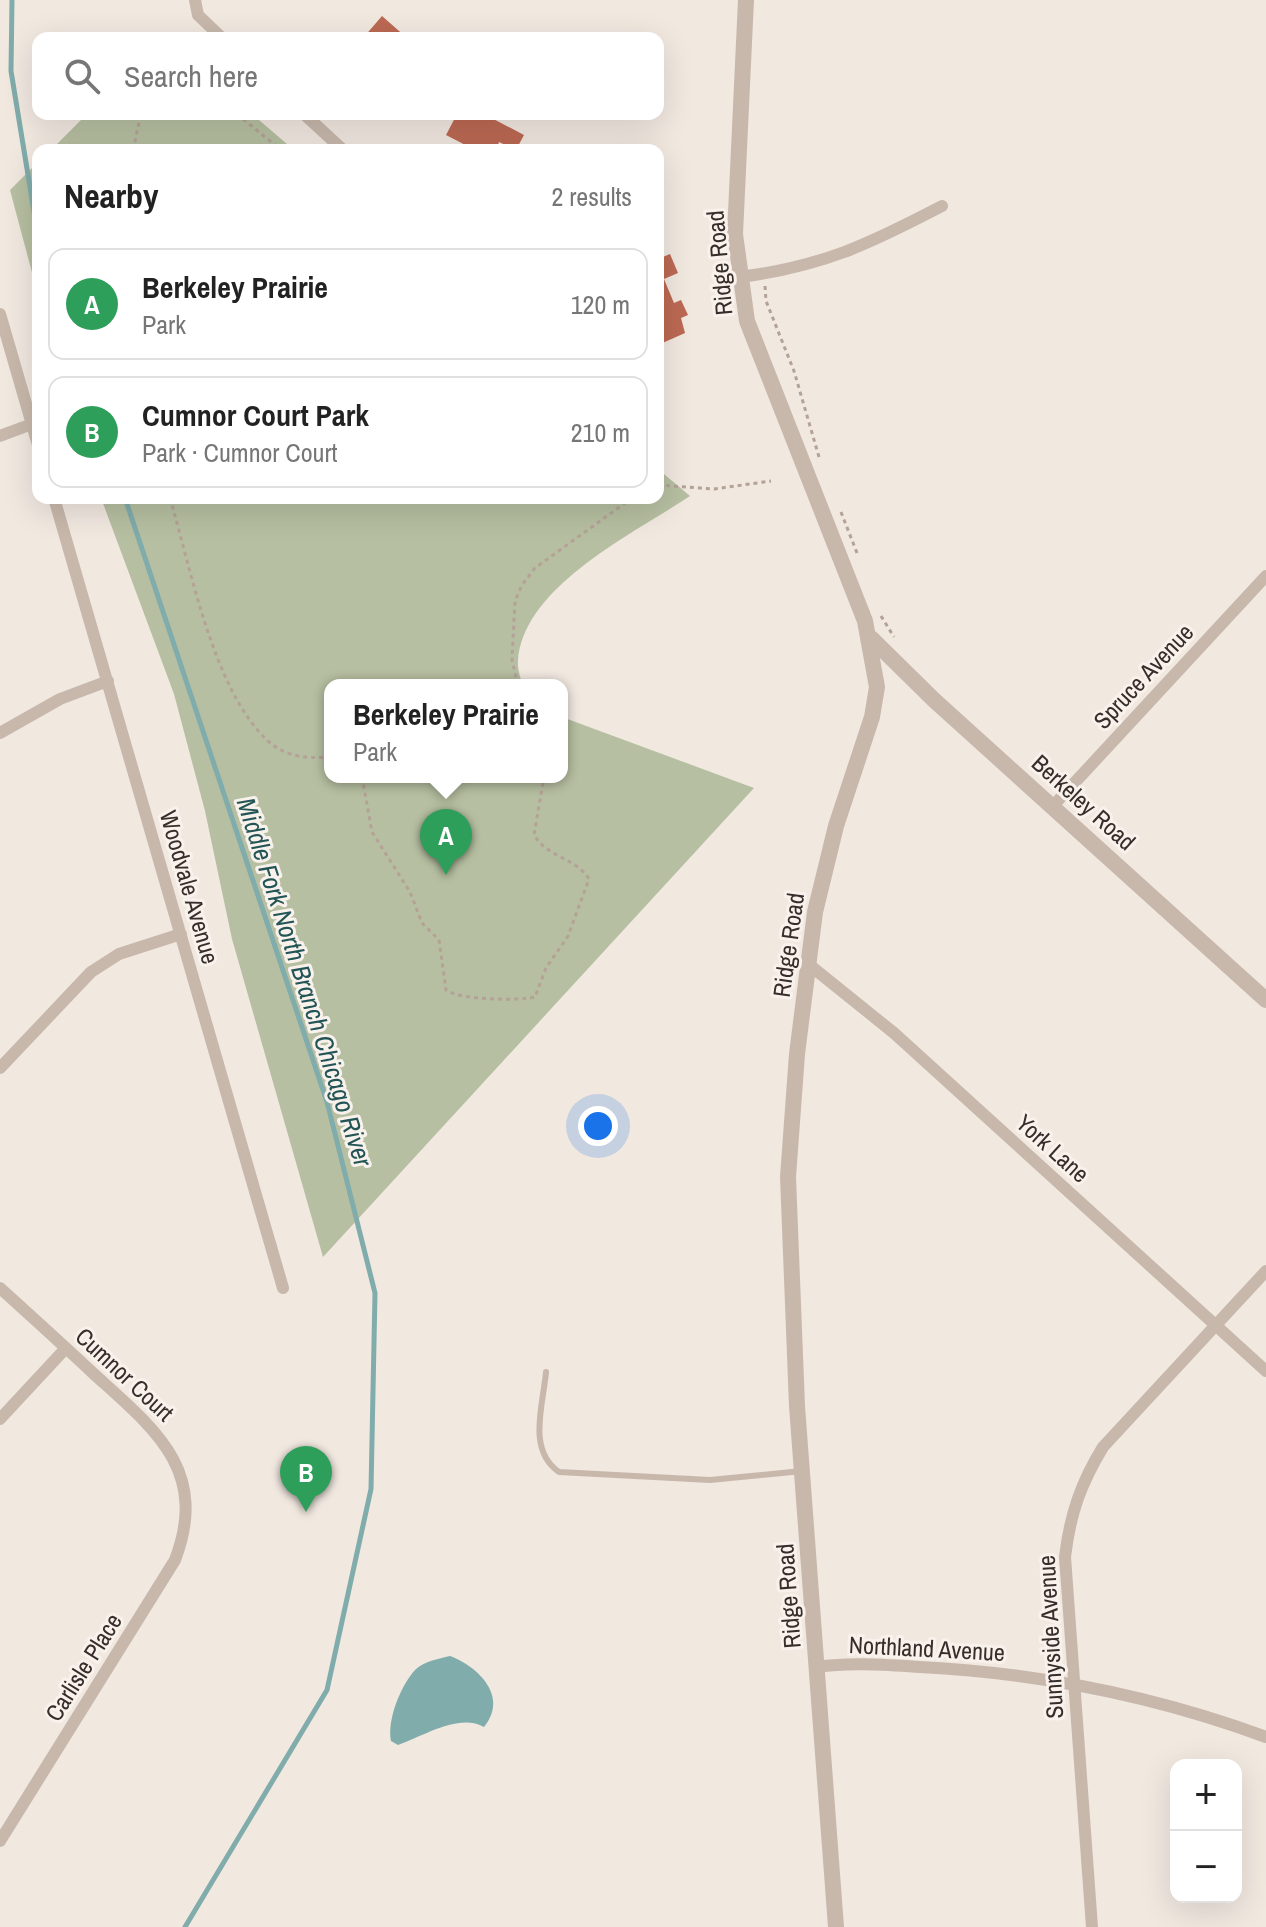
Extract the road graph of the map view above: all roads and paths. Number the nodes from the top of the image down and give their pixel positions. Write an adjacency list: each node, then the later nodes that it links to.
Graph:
1 (195, 0): 3 (street)
2 (746, 0): 12 (street, Ridge Road)
3 (215, 32)
4 (140, 120): 7 (path)
5 (244, 120): 8 (path)
6 (310, 120): 9 (street)
7 (134, 144)
8 (274, 144)
9 (336, 144)
10 (942, 206): 11 (street)
11 (764, 274): 12 (street); 16 (path)
12 (739, 277): 26 (street, Ridge Road)
13 (0, 314): 14 (street)
14 (32, 424): 15 (street)
15 (0, 436)
16 (822, 465)
17 (771, 481): 18 (path)
18 (664, 485)
19 (56, 504): 29 (street, Woodvale Avenue)
20 (172, 504): 31 (path)
21 (624, 504): 28 (path)
22 (839, 510): 23 (path)
23 (858, 561)
24 (1266, 576): 34 (street, Spruce Avenue)
25 (881, 616): 27 (path)
26 (871, 638): 27 (street, Berkeley Road); 36 (street, Ridge Road)
27 (898, 665): 34 (street, Berkeley Road)
28 (517, 679)
29 (108, 681): 30 (street); 35 (street, Woodvale Avenue)
30 (0, 733)
31 (324, 757)
32 (363, 783): 33 (path)
33 (543, 783)
34 (1053, 806): 37 (street, Berkeley Road)
35 (181, 934): 38 (street); 41 (street, Woodvale Avenue)
36 (807, 963): 42 (street, York Lane); 47 (street, Ridge Road)
37 (1266, 1000)
38 (0, 1068)
39 (1266, 1271): 42 (street, Sunnyside Avenue)
40 (0, 1288): 43 (street, Cumnor Court)
41 (283, 1288)
42 (1216, 1325): 44 (street, York Lane); 50 (street, Sunnyside Avenue)
43 (66, 1348): 46 (street); 48 (street, Cumnor Court)
44 (1266, 1371)
45 (546, 1372): 47 (lane)
46 (0, 1419)
47 (802, 1471): 49 (street, Ridge Road)
48 (187, 1511): 52 (street, Carlisle Place)
49 (817, 1667): 50 (street, Northland Avenue); 53 (street, Ridge Road)
50 (1072, 1685): 51 (street, Northland Avenue); 54 (street, Sunnyside Avenue)
51 (1266, 1737)
52 (0, 1841)
53 (836, 1927)
54 (1092, 1927)

